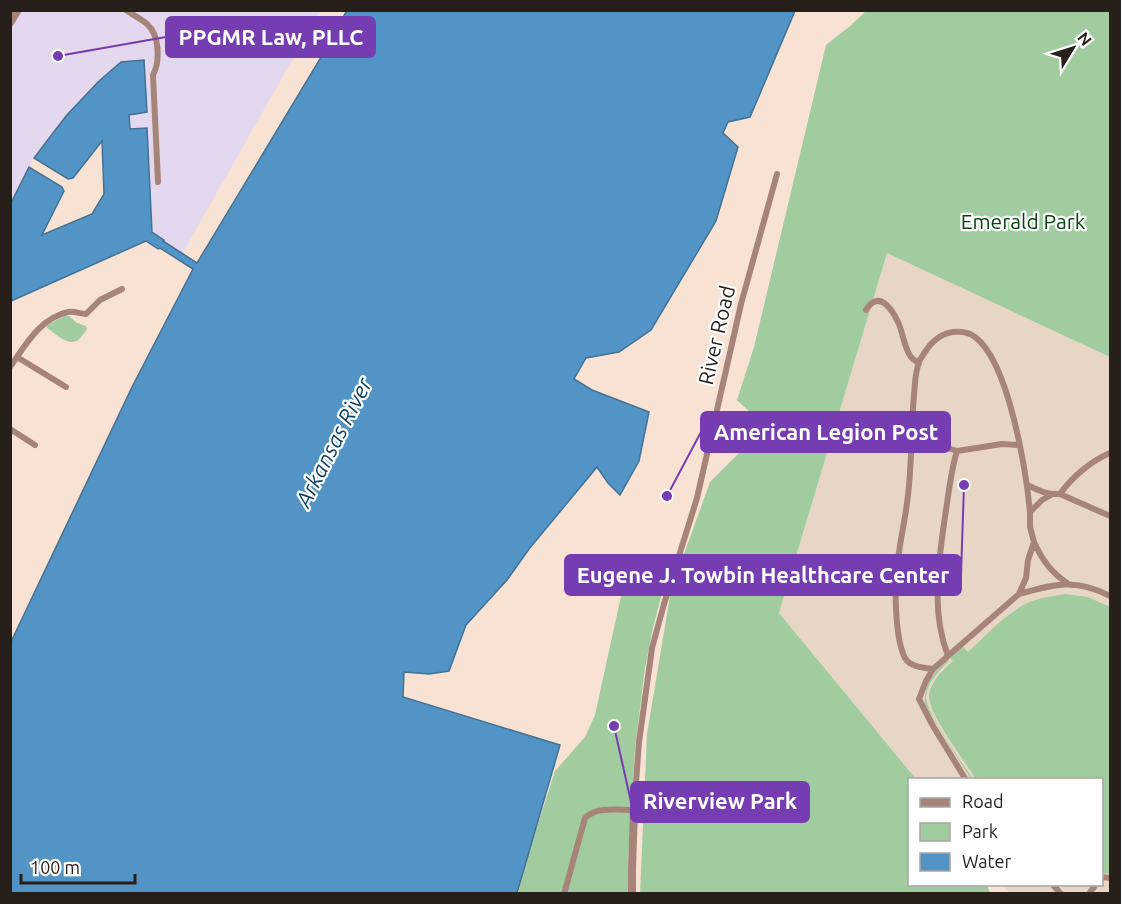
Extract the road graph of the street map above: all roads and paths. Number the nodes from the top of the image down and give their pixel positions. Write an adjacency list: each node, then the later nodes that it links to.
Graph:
1 (18, 10): 3 (street)
2 (126, 10): 5 (street)
3 (10, 23)
4 (777, 174): 30 (street, River Road)
5 (158, 182)
6 (122, 289): 8 (street)
7 (866, 310): 9 (street)
8 (17, 357): 10 (street); 11 (street)
9 (919, 363): 13 (street); 15 (street)
10 (10, 367)
11 (66, 387)
12 (10, 429): 14 (street)
13 (912, 438): 16 (street); 28 (street)
14 (35, 444)
15 (1019, 445): 16 (street); 18 (street)
16 (957, 451): 27 (street)
17 (1110, 453): 19 (street)
18 (1027, 485): 20 (street); 21 (street)
19 (1059, 494): 20 (street); 22 (street)
20 (1051, 495): 21 (street)
21 (1030, 512): 23 (street)
22 (1110, 516)
23 (1035, 542): 24 (street); 25 (street)
24 (1068, 583): 25 (street); 26 (street)
25 (1020, 594): 27 (street)
26 (1110, 596)
27 (948, 656): 28 (street)
28 (933, 669): 29 (street)
29 (965, 778)
30 (634, 810): 31 (street); 32 (street, River Road)
31 (564, 894)
32 (632, 894)

